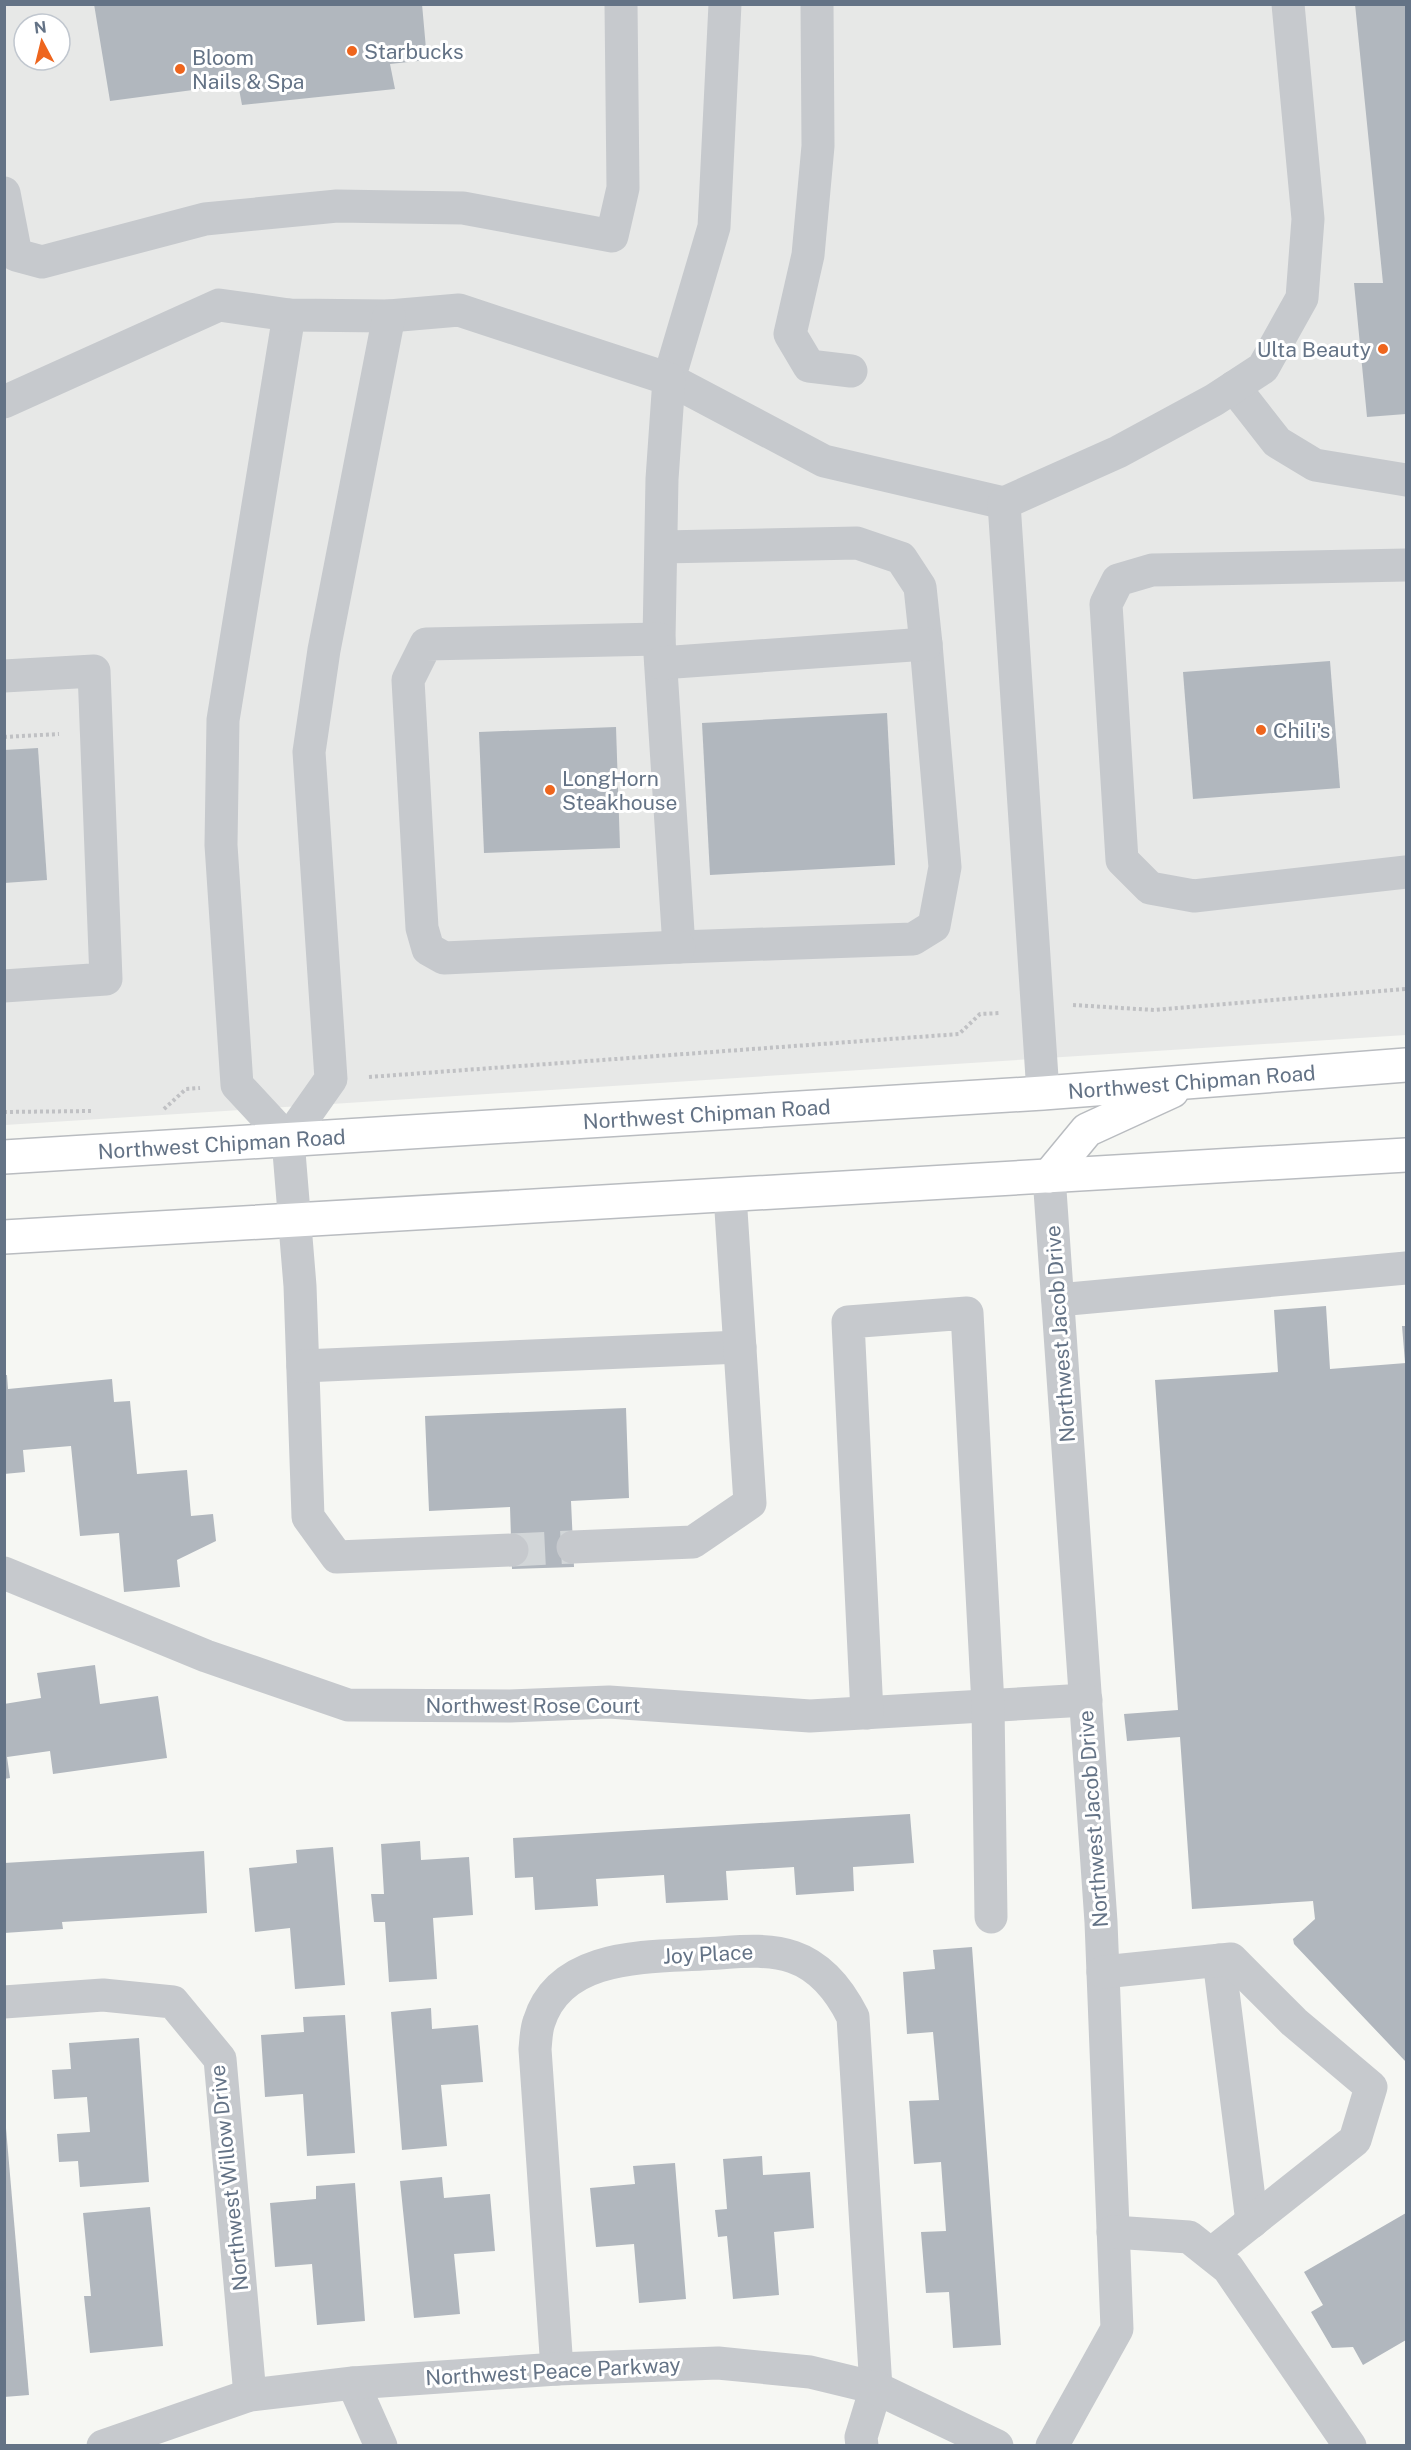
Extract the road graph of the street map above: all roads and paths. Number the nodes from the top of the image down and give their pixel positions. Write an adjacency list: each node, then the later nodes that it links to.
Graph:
1 (621, 4): 5 (street)
2 (725, 4): 9 (street)
3 (817, 4): 8 (street)
4 (1288, 4): 10 (street)
5 (4, 193)
6 (289, 315): 7 (street); 11 (street); 35 (street)
7 (389, 316): 9 (street); 35 (street)
8 (851, 371)
9 (669, 379): 13 (street); 14 (street)
10 (1234, 387): 12 (street); 13 (street)
11 (4, 402)
12 (1407, 480)
13 (1004, 503): 31 (street)
14 (661, 547): 16 (street); 17 (street)
15 (1407, 565): 21 (street)
16 (926, 644): 17 (street); 22 (street)
17 (660, 651): 22 (street); 22 (street)
18 (4, 676): 23 (street)
19 (60, 734): 20 (path)
20 (4, 737)
21 (1407, 872)
22 (679, 947)
23 (4, 986)
24 (1407, 989): 25 (path)
25 (1073, 1005)
26 (998, 1013): 28 (path)
27 (1407, 1065): 29 (main road, Northwest Chipman Road)
28 (367, 1077)
29 (1192, 1082): 31 (main road, Northwest Chipman Road); 38 (main road)
30 (186, 1089): 33 (path)
31 (1043, 1093): 35 (main road, Northwest Chipman Road)
32 (94, 1111): 34 (path)
33 (161, 1111)
34 (4, 1112)
35 (288, 1140): 37 (main road, Northwest Chipman Road); 40 (street)
36 (1407, 1155): 38 (main road)
37 (4, 1157)
38 (1049, 1176): 39 (main road); 43 (street, Northwest Jacob Drive)
39 (730, 1195): 40 (main road); 44 (street)
40 (294, 1220): 41 (main road); 45 (street)
41 (4, 1237)
42 (1407, 1268): 43 (street)
43 (1058, 1300): 49 (street, Northwest Jacob Drive)
44 (740, 1347): 45 (street); 46 (street)
45 (303, 1366): 47 (street)
46 (573, 1547)
47 (512, 1550)
48 (4, 1573): 51 (street, Northwest Rose Court)
49 (1086, 1700): 50 (street, Northwest Rose Court); 54 (street, Northwest Jacob Drive)
50 (988, 1705): 51 (street, Northwest Rose Court); 51 (street); 52 (street)
51 (867, 1713)
52 (991, 1917)
53 (1219, 1960): 54 (street); 56 (street); 56 (street)
54 (1103, 1972): 57 (street, Northwest Jacob Drive)
55 (4, 2002): 62 (street, Northwest Willow Drive)
56 (1252, 2222): 58 (street)
57 (1113, 2232): 58 (street); 67 (street, Northwest Jacob Drive)
58 (1211, 2254): 68 (street)
59 (557, 2369): 60 (street, Northwest Peace Parkway); 61 (street, Northwest Peace Parkway); 61 (street, Joy Place)
60 (352, 2382): 62 (street, Northwest Peace Parkway); 64 (street)
61 (876, 2388): 65 (street); 66 (street, Northwest Peace Parkway)
62 (250, 2395): 63 (street, Northwest Peace Parkway)
63 (103, 2445)
64 (381, 2445)
65 (862, 2445)
66 (997, 2445)
67 (1052, 2445)
68 (1350, 2445)

